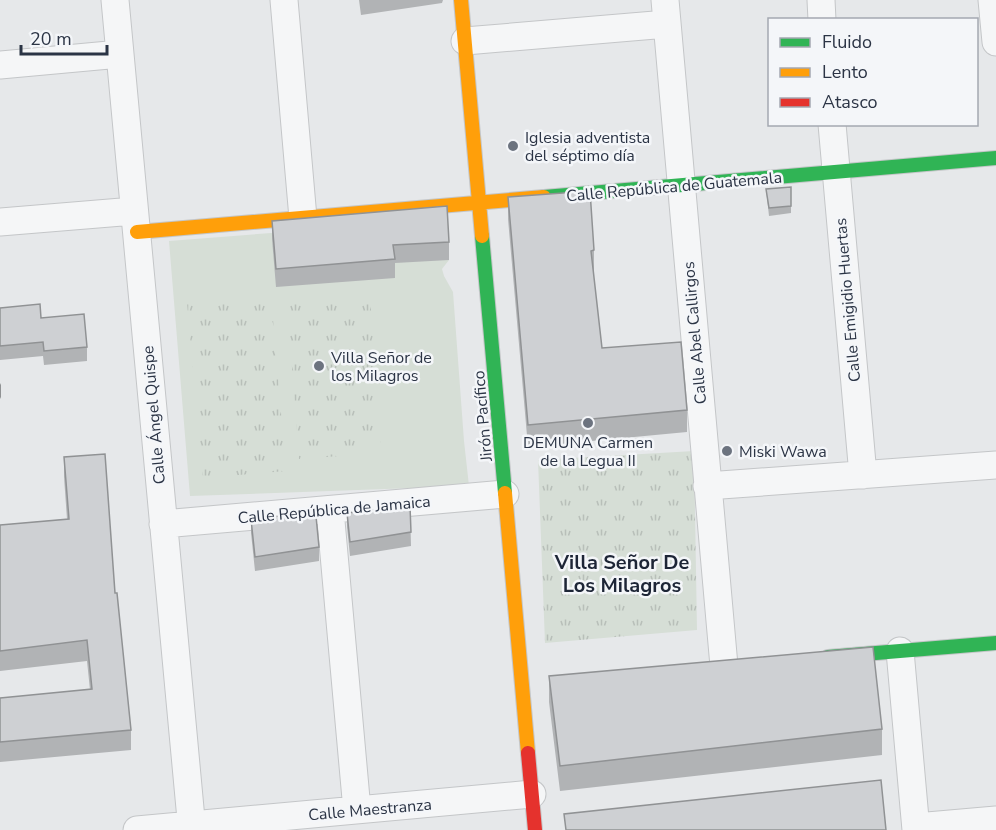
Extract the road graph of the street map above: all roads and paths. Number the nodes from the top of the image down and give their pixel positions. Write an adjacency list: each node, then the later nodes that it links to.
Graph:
1 (115, 0): 10 (street, Calle Ángel Quispe)
2 (284, 0): 17 (street)
3 (461, 0): 8 (street, Jirón Pacífico)
4 (820, 0): 7 (street)
5 (992, 0): 9 (street)
6 (666, 12): 8 (street); 15 (street, Calle Abel Callirgos)
7 (822, 18)
8 (465, 41): 16 (street, Jirón Pacífico)
9 (996, 42)
10 (120, 54): 11 (street); 19 (street, Calle Ángel Quispe)
11 (0, 65)
12 (832, 126): 14 (street, Calle Emigidio Huertas)
13 (996, 158): 14 (street, Calle República de Guatemala)
14 (836, 171): 15 (street, Calle República de Guatemala); 21 (street, Calle Emigidio Huertas)
15 (681, 185): 16 (street, Calle República de Guatemala); 22 (street, Calle Abel Callirgos)
16 (479, 202): 17 (street, Calle República de Guatemala); 23 (street, Jirón Pacífico)
17 (303, 218): 19 (street, Calle República de Guatemala)
18 (0, 222): 19 (street, Calle República de Guatemala)
19 (136, 222): 25 (street, Calle Ángel Quispe)
20 (996, 465): 21 (street)
21 (863, 475): 22 (street)
22 (707, 486): 29 (street, Calle Abel Callirgos)
23 (505, 494): 24 (street, Calle República de Jamaica); 31 (street, Jirón Pacífico)
24 (330, 510): 25 (street, Calle República de Jamaica); 33 (street)
25 (164, 524): 35 (street, Calle Ángel Quispe)
26 (996, 643): 27 (street)
27 (900, 651): 28 (street); 36 (street)
28 (818, 658)
29 (724, 666)
30 (539, 682): 31 (street)
31 (522, 684): 32 (street, Jirón Pacífico)
32 (531, 794): 33 (street, Calle Maestranza); 38 (street, Jirón Pacífico)
33 (357, 810): 35 (street, Calle Maestranza)
34 (996, 820): 36 (street)
35 (192, 827): 37 (street, Calle Maestranza)
36 (916, 828)
37 (137, 830)
38 (535, 830)

